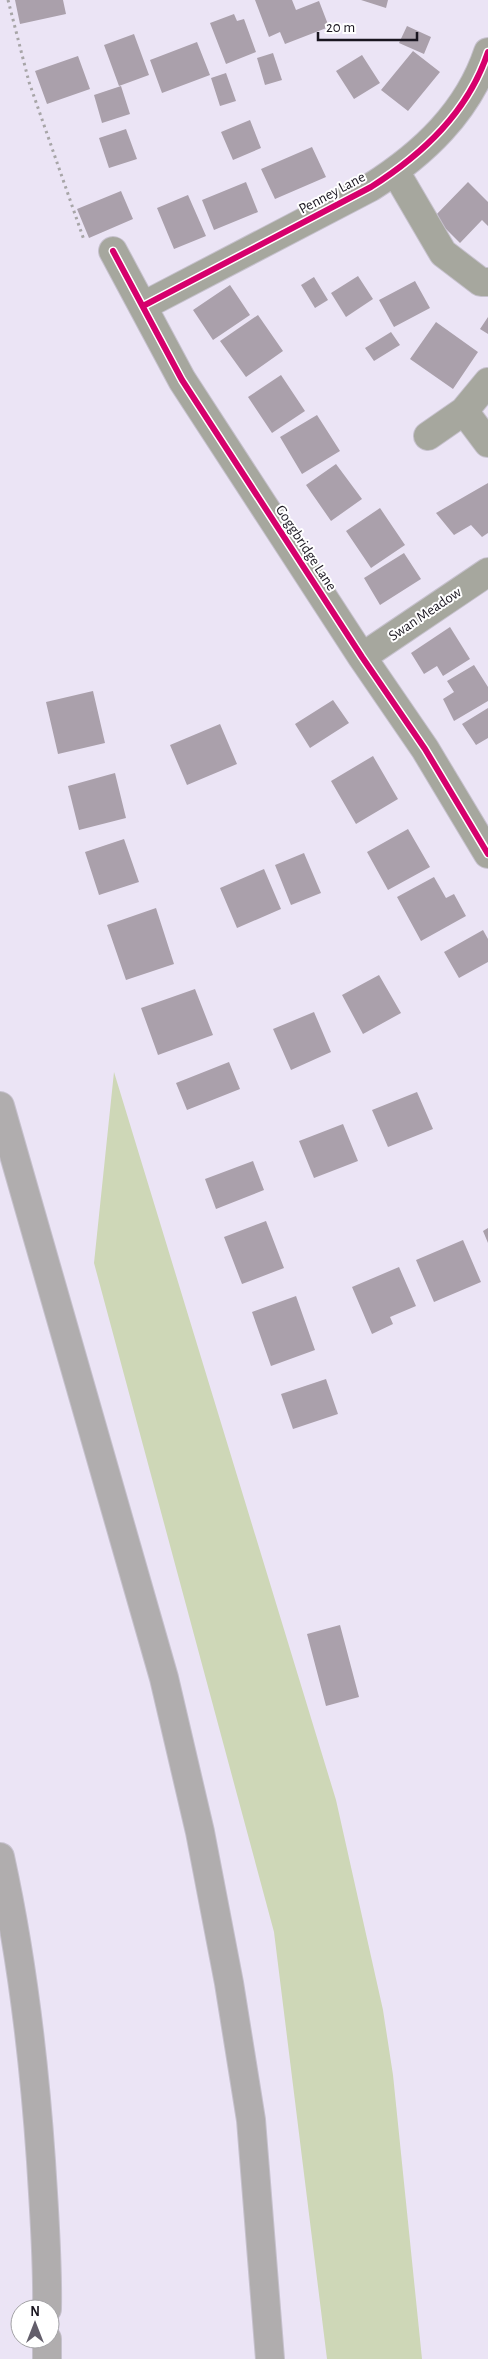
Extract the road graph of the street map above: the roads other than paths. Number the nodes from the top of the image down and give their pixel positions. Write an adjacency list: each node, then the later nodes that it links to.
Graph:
1 (488, 52): 2 (street, Penney Lane)
2 (395, 171): 4 (street); 5 (street, Penney Lane)
3 (113, 251): 5 (street, Goggbridge Lane)
4 (488, 282)
5 (143, 306): 11 (street, Goggbridge Lane)
6 (488, 382): 7 (street)
7 (464, 411): 8 (street); 9 (street)
8 (428, 436)
9 (488, 443)
10 (488, 572): 11 (street, Swan Meadow)
11 (362, 657): 12 (street, Goggbridge Lane)
12 (488, 854)
13 (0, 1106): 16 (highway)
14 (0, 1857): 15 (highway)
15 (47, 2299)
16 (270, 2359)

